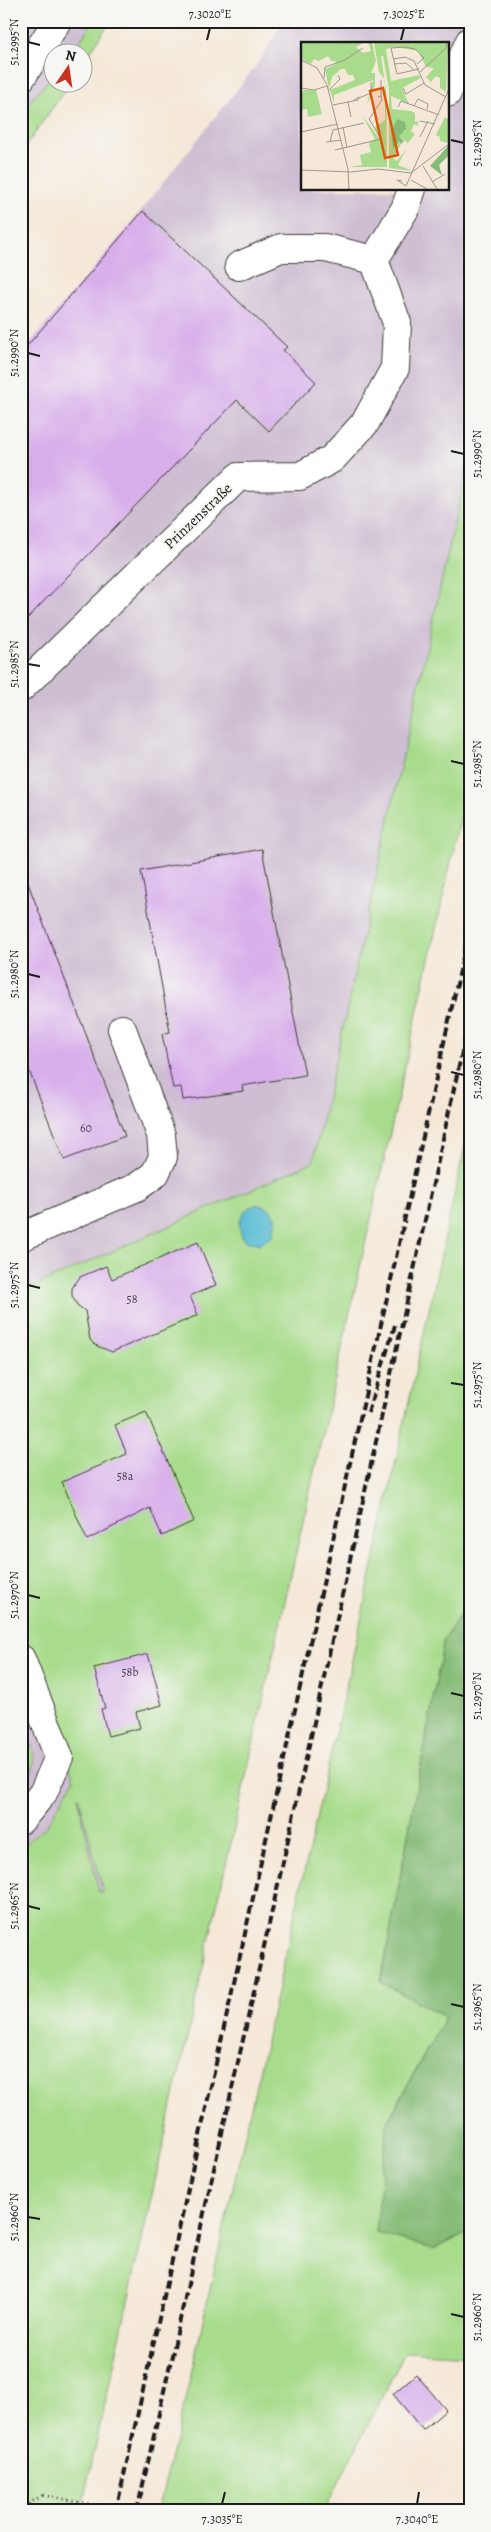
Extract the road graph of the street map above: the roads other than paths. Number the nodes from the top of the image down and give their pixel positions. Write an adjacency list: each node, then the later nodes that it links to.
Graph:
1 (57, 21): 3 (lane)
2 (470, 41): 4 (lane)
3 (21, 78)
4 (448, 91)
5 (412, 190): 6 (lane)
6 (374, 260): 7 (lane); 8 (lane, Prinzenstraße)
7 (239, 266)
8 (21, 688)
9 (122, 1030): 10 (lane)
10 (21, 1237)
11 (21, 1659): 12 (lane)
12 (21, 1820)

